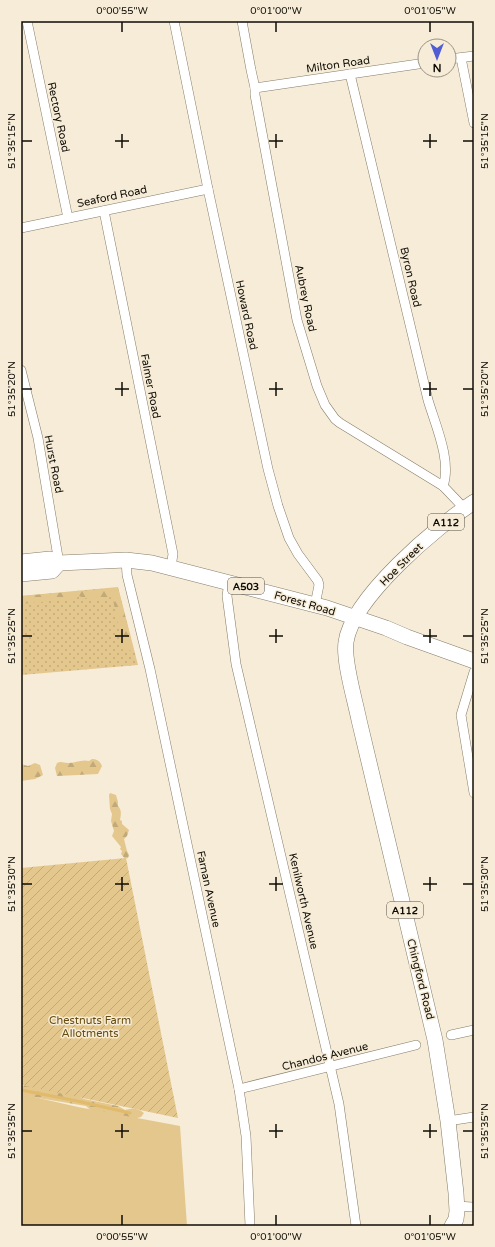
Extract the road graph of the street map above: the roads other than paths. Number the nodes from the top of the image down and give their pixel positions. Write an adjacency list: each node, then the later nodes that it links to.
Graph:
1 (27, 21): 13 (street, Rectory Road)
2 (174, 21): 11 (street, Howard Road)
3 (242, 21): 9 (street, Aubrey Road)
4 (474, 56): 6 (street)
5 (457, 58): 6 (street)
6 (461, 58): 10 (street)
7 (417, 64): 8 (street, Milton Road)
8 (350, 74): 9 (street, Milton Road); 16 (street, Byron Road)
9 (255, 88): 16 (street, Aubrey Road)
10 (474, 123)
11 (208, 189): 12 (street, Seaford Road); 24 (street, Howard Road)
12 (104, 210): 13 (street, Seaford Road); 21 (street, Falmer Road)
13 (68, 218): 14 (street, Seaford Road)
14 (21, 228)
15 (21, 370): 20 (street, Hurst Road)
16 (443, 486): 17 (street, Aubrey Road)
17 (469, 505): 25 (main road, Hoe Street / A112)
18 (126, 560): 20 (main road, Forest Road / A503); 21 (main road, Forest Road / A503); 33 (street, Farnan Avenue)
19 (21, 562): 20 (main road, Forest Road / A503)
20 (59, 563): 22 (main road, Forest Road / A503)
21 (171, 567): 23 (main road, Forest Road / A503)
22 (21, 574)
23 (229, 582): 24 (main road, Forest Road / A503); 32 (street, Kenilworth Avenue)
24 (316, 600): 25 (main road, Forest Road / A503)
25 (355, 618): 26 (main road, Forest Road / A503); 35 (main road, Chingford Road / A112)
26 (474, 661)
27 (474, 672): 28 (street)
28 (474, 793)
29 (474, 1030): 30 (street)
30 (451, 1035)
31 (416, 1045): 32 (street, Chandos Avenue)
32 (330, 1067): 33 (street, Chandos Avenue); 39 (street, Kenilworth Avenue)
33 (239, 1089): 38 (street, Farnan Avenue)
34 (474, 1117): 35 (street)
35 (448, 1121): 36 (main road, Chingford Road / A112)
36 (457, 1206): 37 (street); 40 (main road, Chingford Road / A112)
37 (472, 1207)
38 (250, 1226)
39 (356, 1226)
40 (452, 1226)

